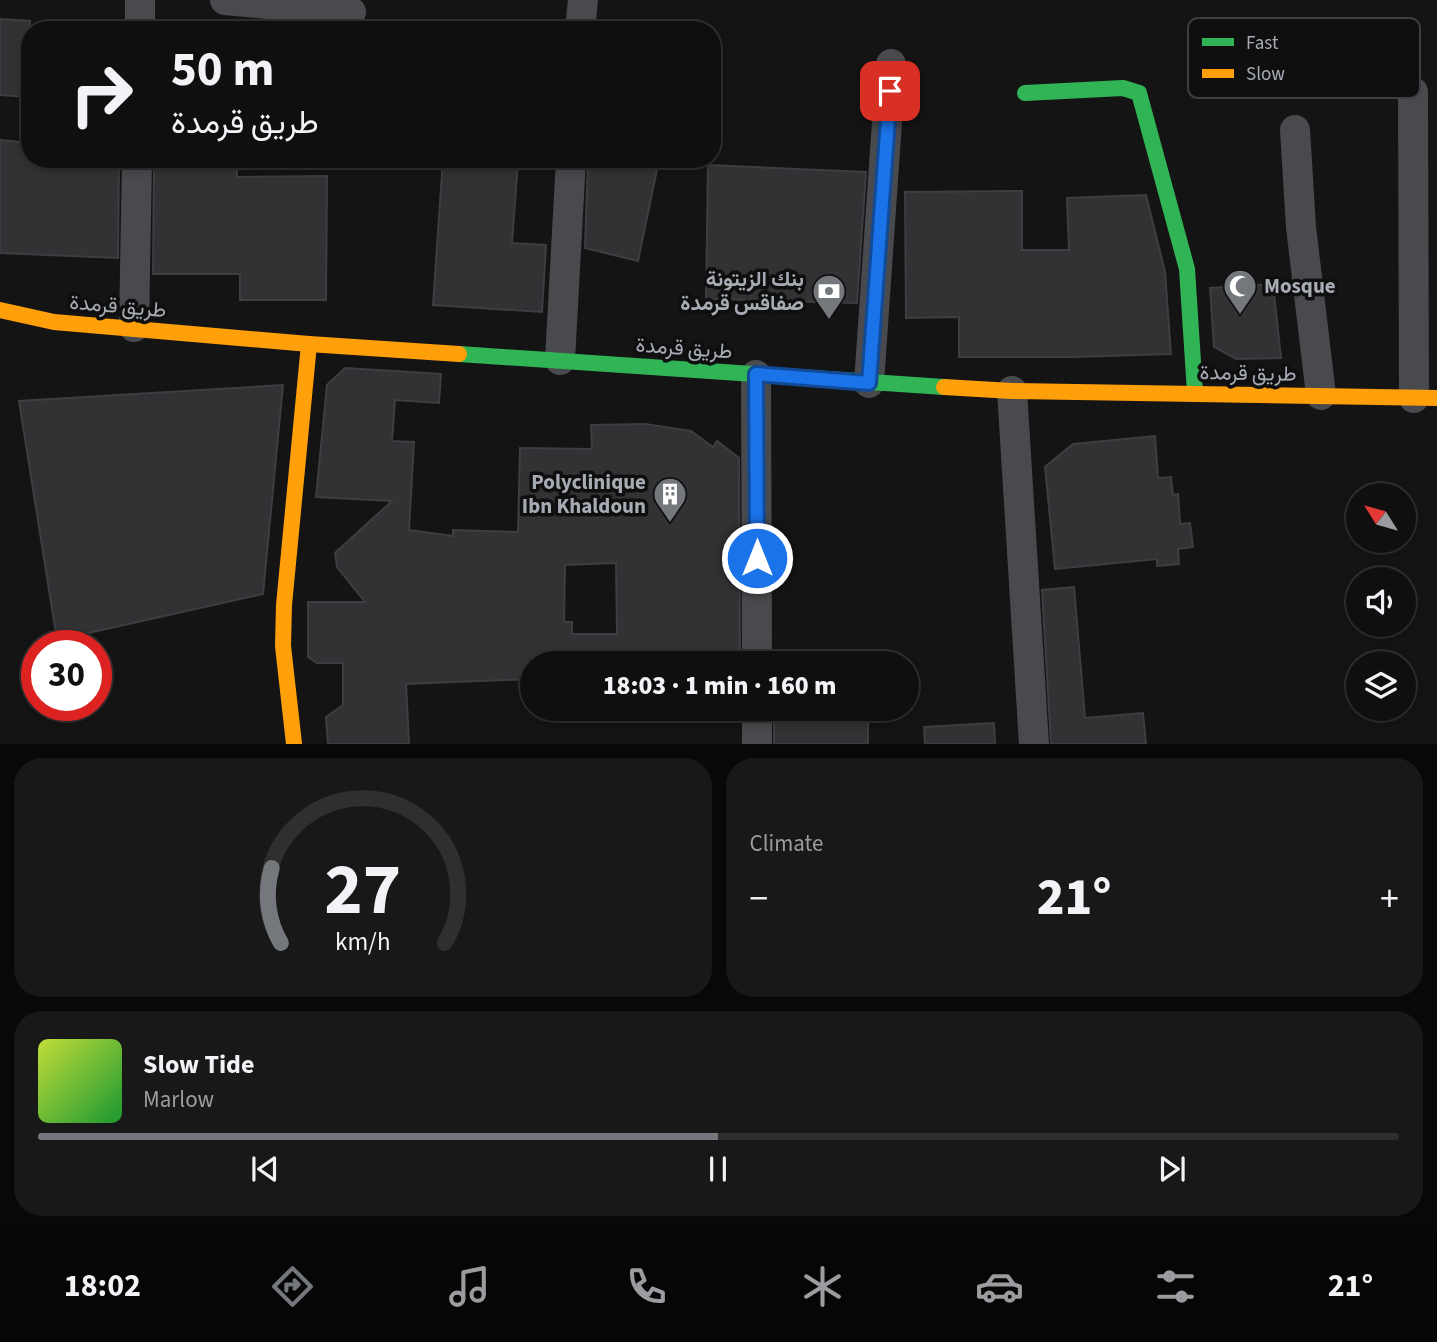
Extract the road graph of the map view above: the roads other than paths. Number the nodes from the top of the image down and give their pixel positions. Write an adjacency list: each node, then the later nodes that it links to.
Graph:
1 (140, 0): 5 (street)
2 (225, 0): 4 (street)
3 (583, 0): 6 (street)
4 (351, 12)
5 (140, 21)
6 (581, 21)
7 (891, 64): 20 (street)
8 (1025, 93): 22 (main road)
9 (1413, 98): 24 (street)
10 (1295, 130): 23 (street)
11 (138, 168): 15 (street)
12 (571, 168): 18 (street)
13 (0, 310): 14 (main road, طريق قرمدة)
14 (54, 322): 15 (main road, طريق قرمدة); 16 (main road, طريق قرمدة)
15 (134, 327): 17 (main road, طريق قرمدة)
16 (0, 328)
17 (309, 344): 18 (main road, طريق قرمدة); 27 (main road)
18 (560, 360): 19 (main road, طريق قرمدة)
19 (756, 374): 20 (main road, طريق قرمدة); 25 (street)
20 (869, 383): 21 (main road, طريق قرمدة)
21 (1012, 391): 22 (main road, طريق قرمدة); 29 (street)
22 (1195, 393): 23 (main road, طريق قرمدة)
23 (1321, 395): 24 (main road, طريق قرمدة)
24 (1426, 398)
25 (757, 651)
26 (757, 721): 28 (street)
27 (294, 744)
28 (757, 744)
29 (1034, 744)

